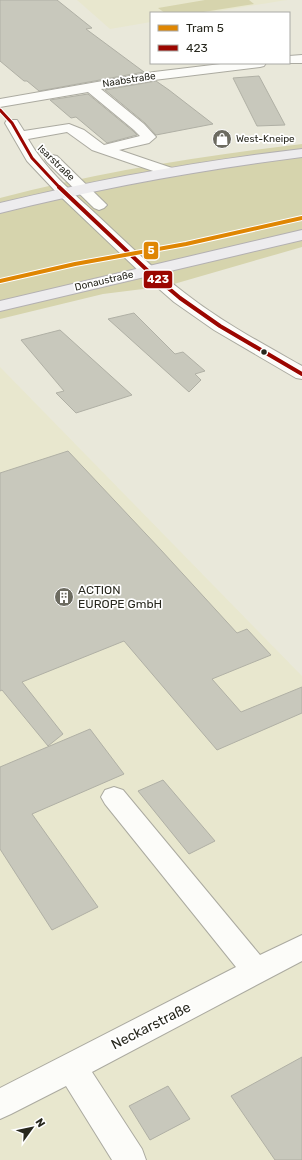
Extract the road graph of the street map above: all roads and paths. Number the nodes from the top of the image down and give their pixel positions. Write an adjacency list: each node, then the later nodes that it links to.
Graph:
1 (302, 59): 2 (street)
2 (290, 60)
3 (252, 64): 4 (street, Naabstraße)
4 (90, 87): 5 (street, Naabstraße); 9 (street)
5 (0, 103)
6 (0, 110): 7 (street, Isarstraße)
7 (12, 123): 8 (street, Isarstraße); 13 (street, Isarstraße)
8 (26, 135): 9 (street); 12 (street, Isarstraße)
9 (103, 149): 11 (street)
10 (302, 153): 11 (main road)
11 (167, 171): 12 (main road)
12 (82, 188): 13 (main road); 16 (street, Isarstraße)
13 (64, 192): 14 (main road); 16 (street, Isarstraße)
14 (0, 208)
15 (302, 235): 16 (main road, Donaustraße)
16 (156, 269): 17 (main road, Donaustraße); 18 (street)
17 (0, 306)
18 (302, 374)
19 (114, 797): 21 (street)
20 (302, 947): 21 (street, Neckarstraße)
21 (256, 972): 22 (street, Neckarstraße)
22 (71, 1067): 23 (street, Neckarstraße); 24 (street)
23 (0, 1104)
24 (130, 1160)

